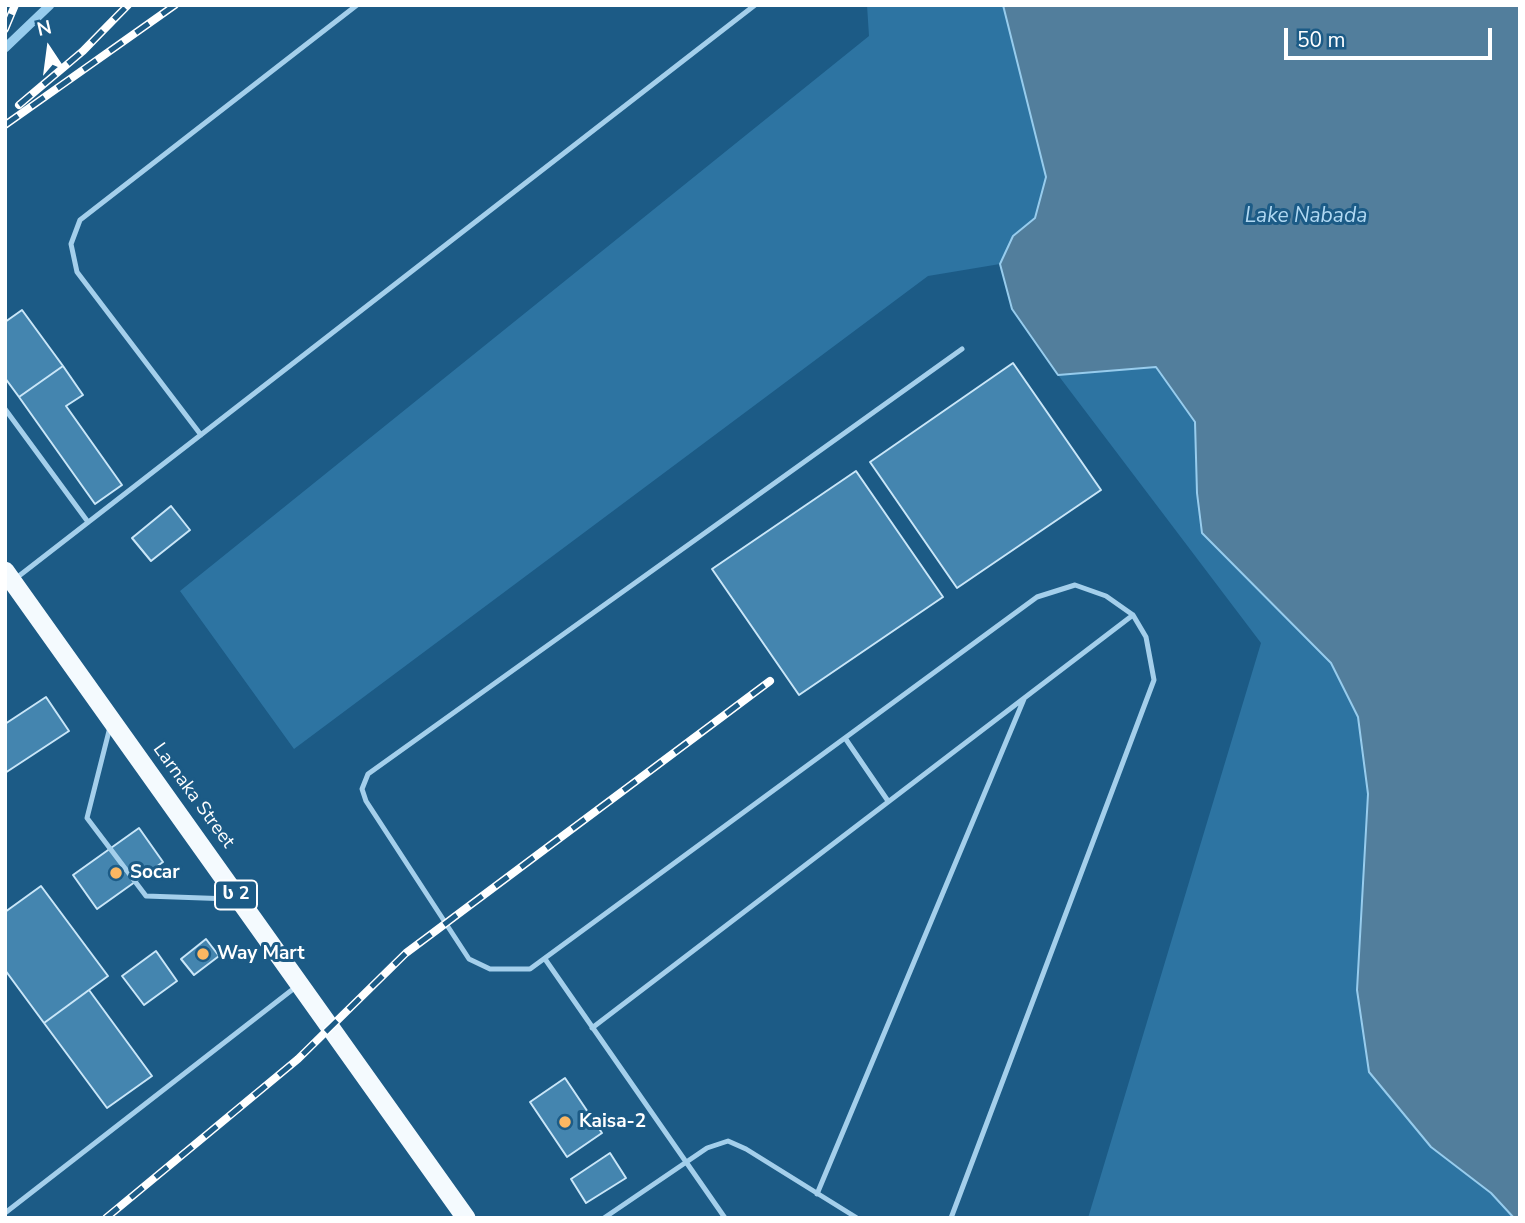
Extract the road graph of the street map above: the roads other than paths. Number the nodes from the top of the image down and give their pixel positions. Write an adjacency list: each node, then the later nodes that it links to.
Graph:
1 (357, 5): 5 (lane)
2 (755, 5): 5 (lane)
3 (962, 349): 14 (lane)
4 (5, 409): 6 (lane)
5 (201, 435): 6 (lane)
6 (88, 522): 7 (lane)
7 (9, 576): 10 (highway, Larnaka Street / ს 2)
8 (1133, 615): 9 (lane); 11 (lane); 24 (lane)
9 (1026, 696): 12 (lane); 18 (lane)
10 (111, 720): 13 (highway, Larnaka Street / ს 2); 13 (lane)
11 (845, 738): 12 (lane); 14 (lane)
12 (888, 801): 16 (lane)
13 (239, 900): 15 (highway, Larnaka Street / ს 2)
14 (545, 959): 16 (lane)
15 (300, 984): 19 (lane); 20 (highway, Larnaka Street / ს 2)
16 (592, 1028): 17 (lane)
17 (685, 1162): 18 (lane); 21 (lane); 22 (lane)
18 (817, 1194): 23 (lane)
19 (5, 1213)
20 (466, 1218)
21 (604, 1218)
22 (725, 1218)
23 (857, 1218)
24 (951, 1218)

